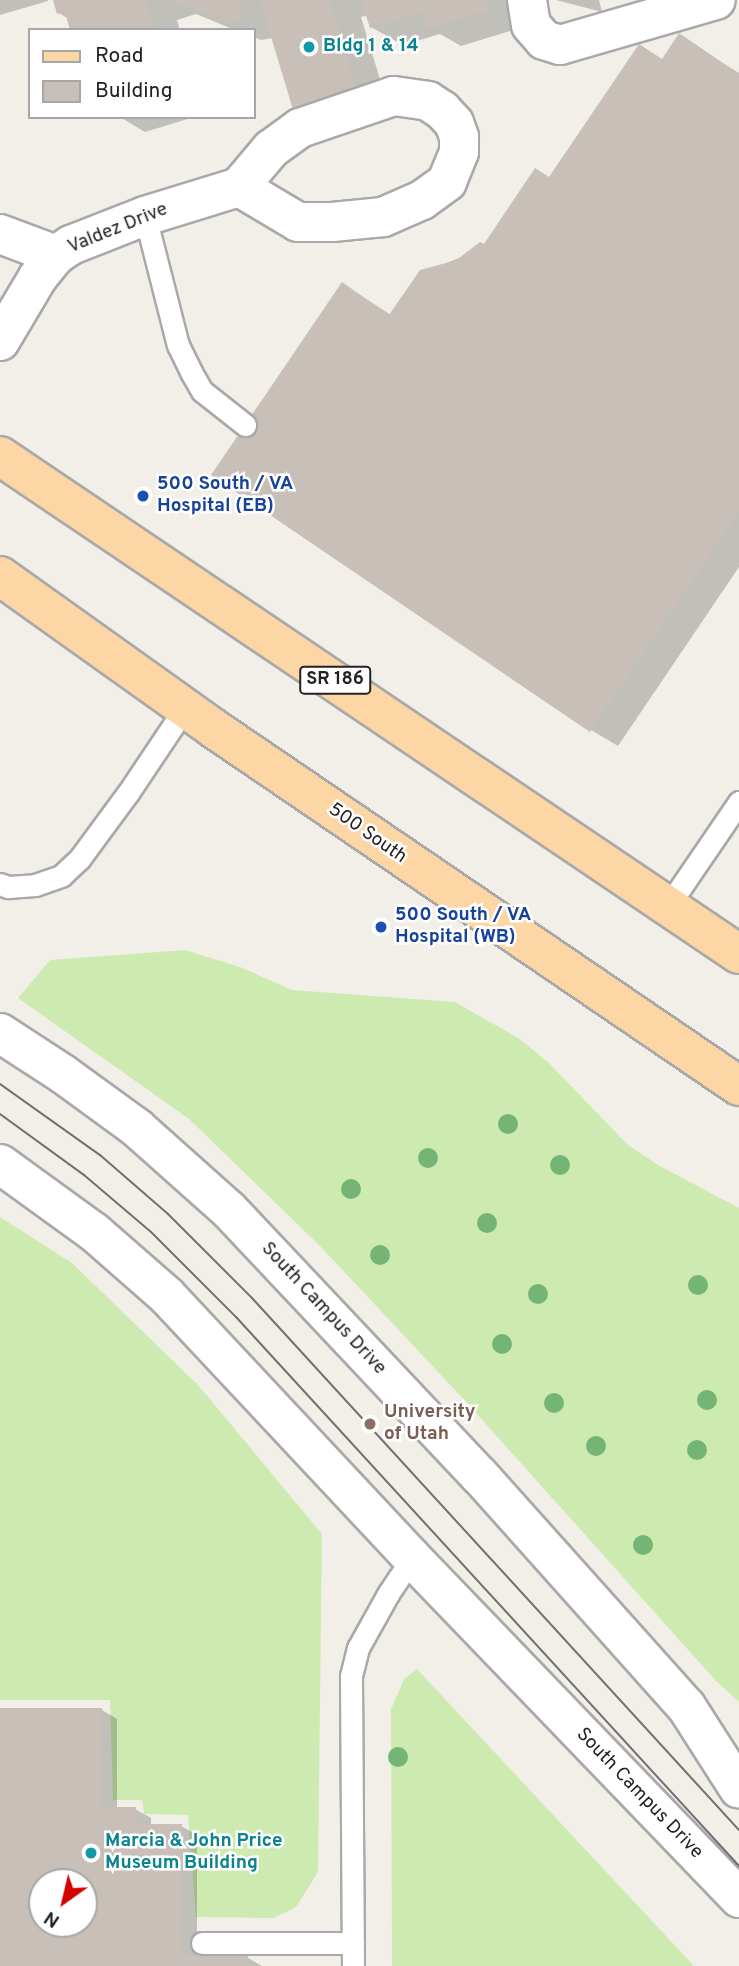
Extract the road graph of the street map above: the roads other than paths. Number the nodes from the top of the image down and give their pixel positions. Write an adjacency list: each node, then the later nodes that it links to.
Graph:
1 (527, 0): 2 (street)
2 (693, 3)
3 (239, 187): 3 (street); 4 (street, Valdez Drive)
4 (145, 216): 6 (street, Valdez Drive); 8 (lane)
5 (0, 234): 6 (street)
6 (56, 255): 7 (street, Valdez Drive)
7 (0, 341)
8 (245, 425)
9 (0, 456): 14 (main road, SR 186)
10 (0, 576): 11 (main road, 500 South)
11 (185, 708): 13 (lane); 17 (main road, 500 South)
12 (739, 802): 14 (lane)
13 (0, 884)
14 (668, 906): 15 (main road, SR 186)
15 (739, 954)
16 (0, 1033): 20 (street, South Campus Drive)
17 (739, 1086)
18 (0, 1164): 19 (street, South Campus Drive)
19 (412, 1558): 23 (street, South Campus Drive); 25 (lane)
20 (686, 1706): 21 (street); 22 (street, South Campus Drive)
21 (739, 1746)
22 (739, 1789)
23 (739, 1898)
24 (202, 1943): 25 (lane)
25 (353, 1943): 26 (lane)
26 (353, 1966)

